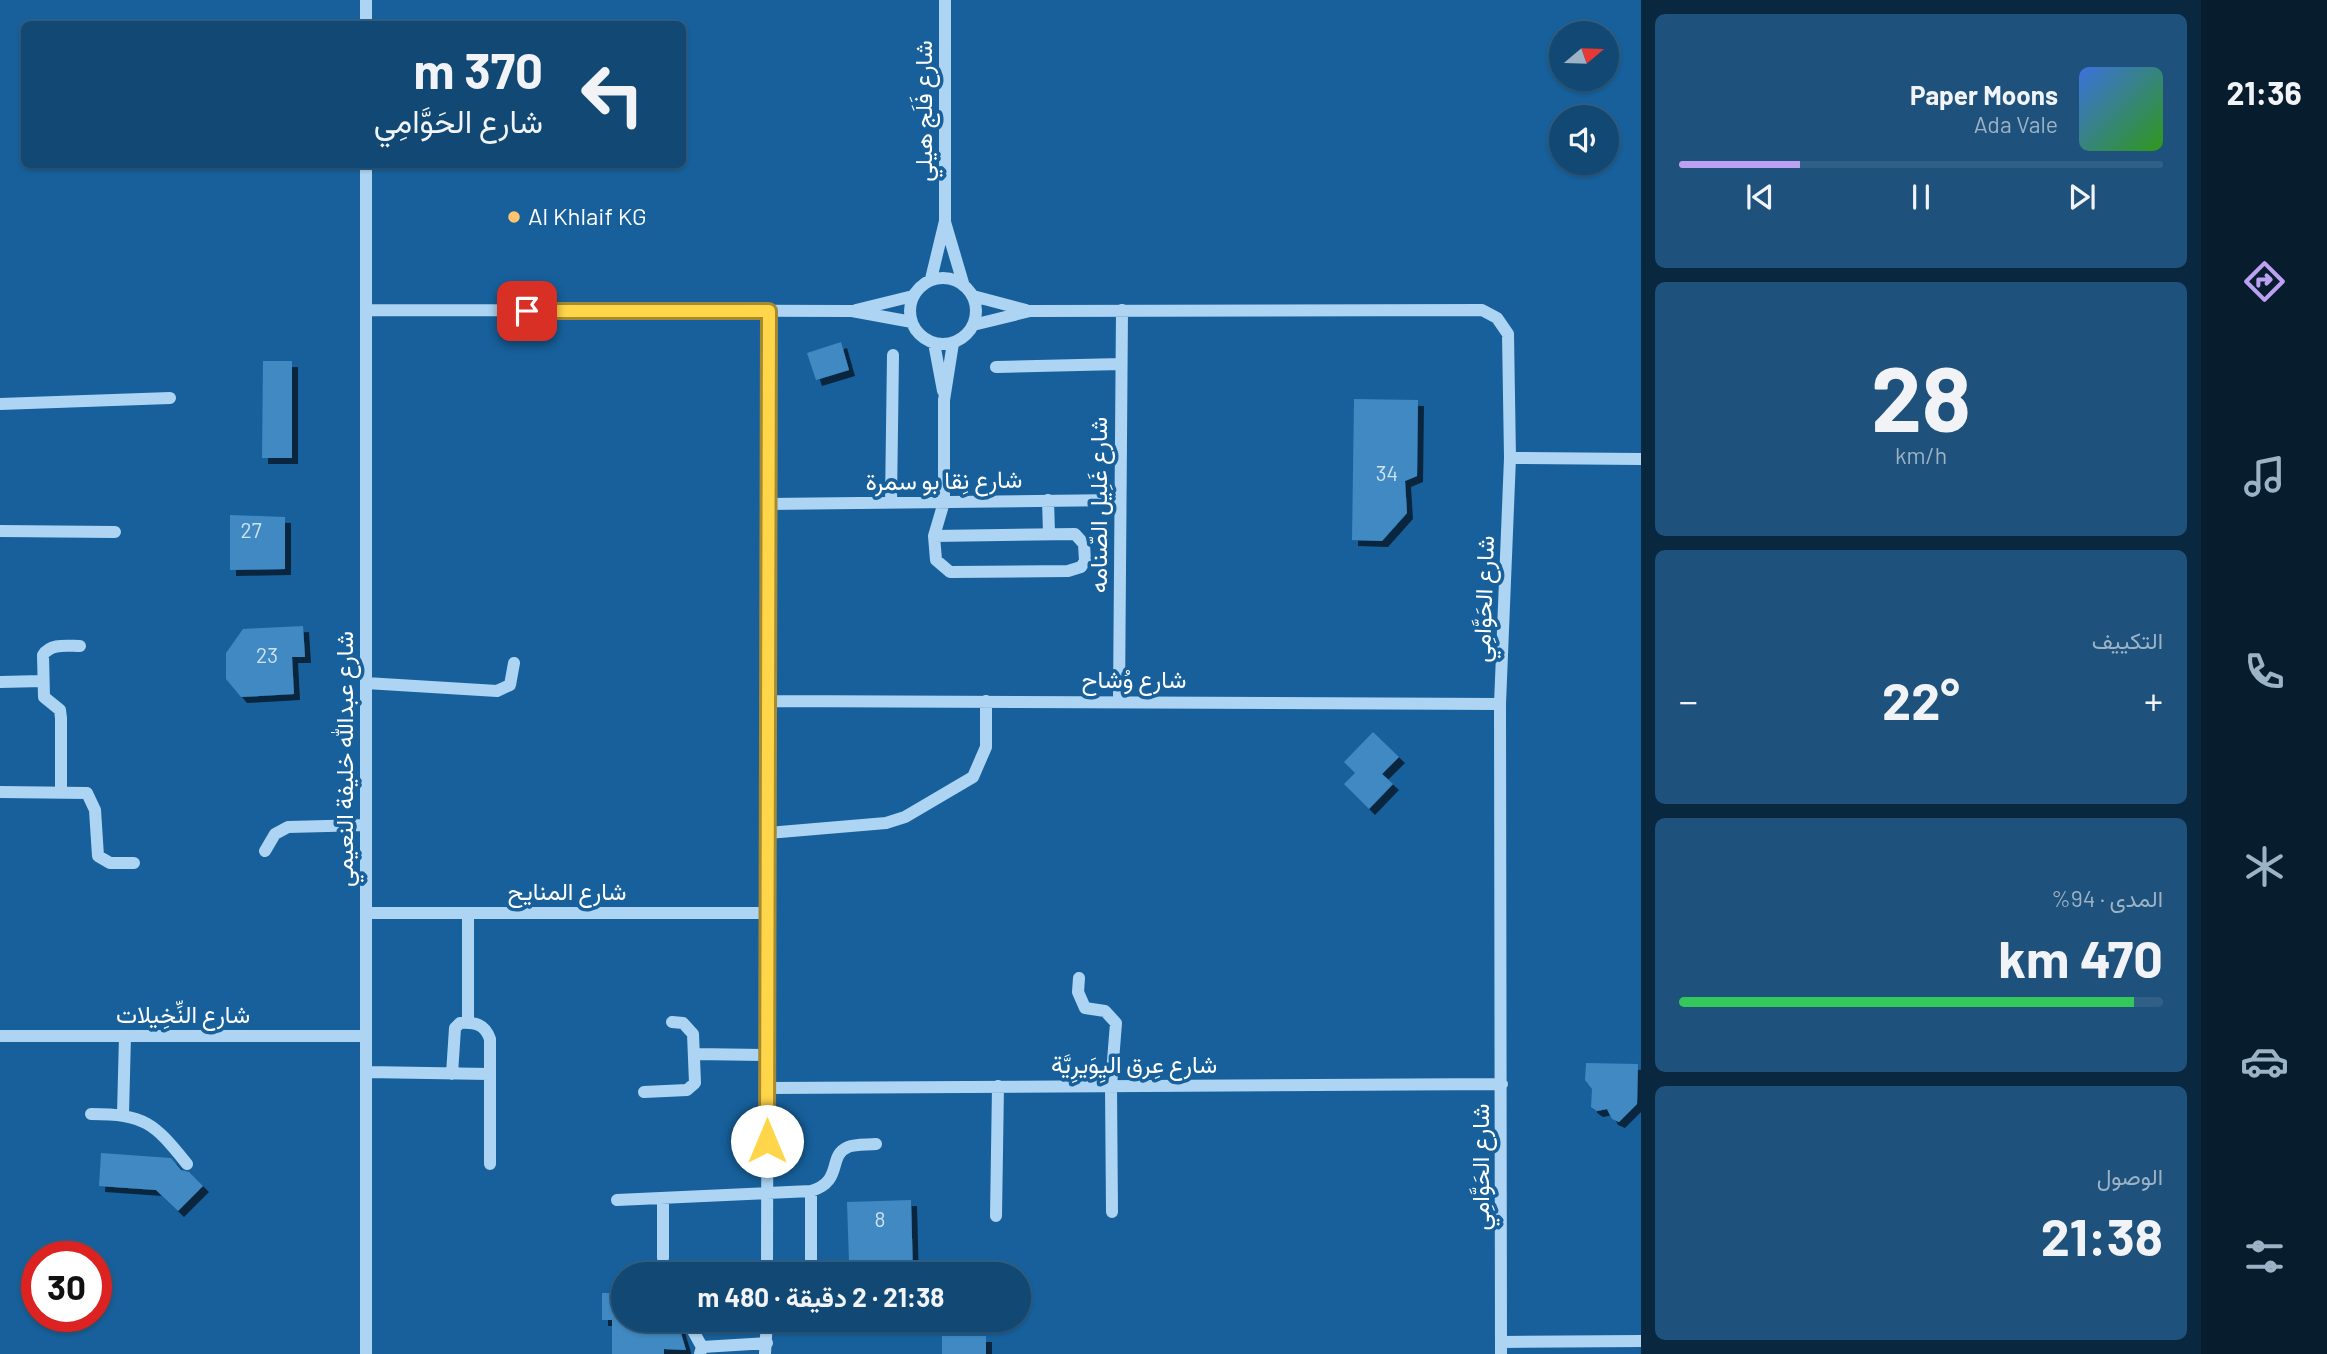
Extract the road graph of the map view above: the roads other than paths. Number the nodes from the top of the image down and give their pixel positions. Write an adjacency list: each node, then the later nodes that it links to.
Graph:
1 (366, 0): 3 (street)
2 (945, 0): 5 (street, شارع فَلَج هيلي)
3 (366, 21)
4 (366, 168): 10 (street, شارع عبدالله خليفة النعيمي)
5 (945, 221): 6 (street, شارع فَلَج هيلي); 7 (street, شارع فَلَج هيلي)
6 (931, 279): 7 (street); 8 (street)
7 (962, 283): 9 (street)
8 (913, 296): 13 (street); 15 (street)
9 (973, 296): 14 (street, شارع الحَوَّامِي); 16 (street)
10 (366, 310): 12 (street); 40 (street, شارع عبدالله خليفة النعيمي)
11 (1122, 310): 14 (street, شارع الحَوَّامِي); 20 (street, شارع غَلِيل الصّنامه); 25 (street, شارع الحَوَّامِي)
12 (769, 311): 13 (street); 31 (street)
13 (852, 311): 15 (street)
14 (1030, 311): 16 (street, شارع الحَوَّامِي)
15 (912, 322): 17 (street)
16 (973, 325): 18 (street)
17 (933, 343): 18 (street); 23 (street)
18 (953, 343): 23 (street)
19 (893, 355): 29 (street)
20 (1121, 364): 21 (street); 28 (street, شارع غَلِيل الصّنامه)
21 (996, 367)
22 (170, 398): 24 (street)
23 (944, 400): 30 (street)
24 (0, 404)
25 (1510, 458): 26 (street); 44 (street, شارع الحَوَّامِي)
26 (1641, 459)
27 (1048, 500): 28 (street, شارع نِقا بو سمرة); 30 (street, شارع نِقا بو سمرة); 34 (street)
28 (1120, 500): 41 (street, شارع غَلِيل الصّنامه)
29 (891, 502): 30 (street, شارع نِقا بو سمرة); 31 (street, شارع نِقا بو سمرة)
30 (944, 502): 35 (street)
31 (768, 504): 42 (street)
32 (0, 531): 33 (street)
33 (115, 532)
34 (1049, 533): 35 (street); 35 (street)
35 (934, 536)
36 (80, 646): 38 (street)
37 (514, 663): 40 (street)
38 (43, 681): 39 (street); 45 (street)
39 (0, 682)
40 (366, 683): 47 (street, شارع عبدالله خليفة النعيمي)
41 (1119, 700): 43 (street, شارع وُشاح); 44 (street, شارع وُشاح)
42 (768, 701): 43 (street, شارع وُشاح); 48 (street)
43 (986, 701): 48 (street)
44 (1500, 704): 65 (street, شارع الحَوَّامِي)
45 (61, 791): 46 (street); 50 (street)
46 (0, 792)
47 (366, 825): 49 (street); 51 (street, شارع عبدالله خليفة النعيمي)
48 (768, 833): 53 (street)
49 (265, 851)
50 (134, 863)
51 (366, 914): 52 (street, شارع المنايح); 59 (street, شارع عبدالله خليفة النعيمي)
52 (468, 914): 53 (street, شارع المنايح); 56 (street)
53 (767, 914): 61 (street)
54 (1079, 978): 67 (street)
55 (673, 1022): 60 (street)
56 (468, 1023): 63 (street); 64 (street)
57 (0, 1035): 58 (street, شارع النِّخِيلات)
58 (125, 1036): 59 (street, شارع النِّخِيلات); 71 (street)
59 (366, 1036): 62 (street, شارع عبدالله خليفة النعيمي)
60 (695, 1054): 61 (street); 69 (street)
61 (767, 1055): 68 (street)
62 (366, 1072): 63 (street); 89 (street, شارع عبدالله خليفة النعيمي)
63 (452, 1074): 64 (street)
64 (489, 1074): 74 (street)
65 (1502, 1084): 67 (street, شارع عِرق اليِوَيرِيَّة); 87 (street, شارع الحَوَّامِي)
66 (998, 1086): 67 (street, شارع عِرق اليِوَيرِيَّة); 68 (street, شارع عِرق اليِوَيرِيَّة); 80 (street)
67 (1111, 1086): 79 (street)
68 (767, 1088): 76 (street)
69 (645, 1092)
70 (91, 1114): 71 (street)
71 (123, 1114): 73 (street)
72 (876, 1144): 75 (street)
73 (187, 1164)
74 (489, 1164)
75 (811, 1191): 76 (street); 83 (street)
76 (767, 1193): 77 (street); 82 (street)
77 (663, 1198): 78 (street); 81 (street)
78 (617, 1200)
79 (1112, 1212)
80 (996, 1216)
81 (663, 1258)
82 (767, 1262)
83 (811, 1262)
84 (692, 1332): 88 (street)
85 (1641, 1341): 87 (street)
86 (766, 1348): 88 (street)
87 (1501, 1348)
88 (701, 1351)
89 (366, 1354)

